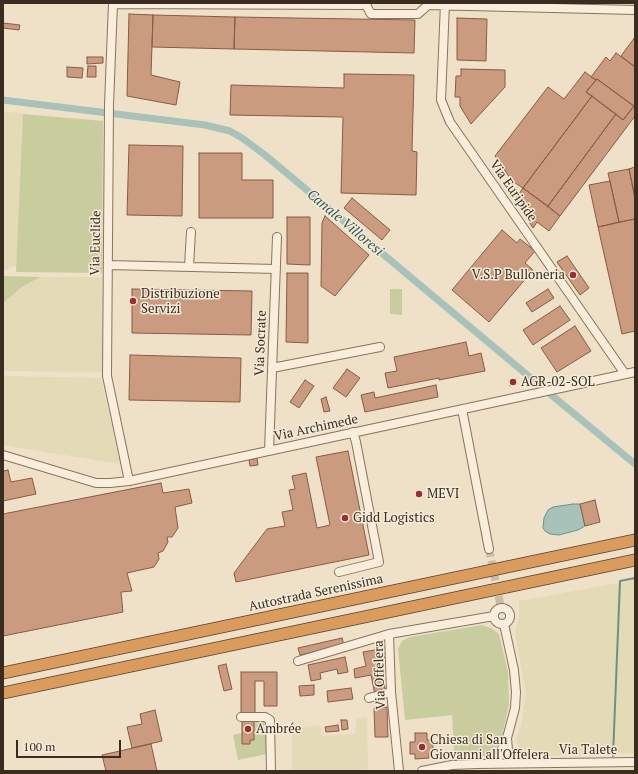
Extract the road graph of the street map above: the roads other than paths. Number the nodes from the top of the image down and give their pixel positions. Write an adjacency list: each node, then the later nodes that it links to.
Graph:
1 (113, 4): 2 (street); 8 (street, Via Euclide)
2 (367, 4): 3 (street)
3 (427, 4): 4 (street)
4 (444, 5): 5 (street); 14 (street, Via Euripide)
5 (635, 10)
6 (191, 232): 9 (street)
7 (277, 237): 10 (street, Via Socrate)
8 (108, 265): 9 (street); 19 (street, Via Euclide)
9 (189, 267): 10 (street)
10 (276, 269): 12 (street, Via Socrate)
11 (380, 347): 12 (street)
12 (272, 368): 17 (street, Via Socrate)
13 (635, 372): 14 (street, Via Archimede)
14 (625, 374): 15 (street, Via Archimede)
15 (462, 409): 16 (street, Via Archimede); 21 (street)
16 (353, 432): 17 (street, Via Archimede); 23 (street)
17 (269, 450): 19 (street, Via Archimede)
18 (3, 455): 19 (street, Via Archimede)
19 (129, 481)
20 (635, 540): 28 (highway, Autostrada Serenissima)
21 (489, 549)
22 (635, 560): 30 (highway)
23 (338, 572)
24 (494, 616): 25 (street); 25 (street, Via Offelera); 26 (street, Via Offelera)
25 (504, 624): 33 (street, Via Offelera)
26 (389, 634): 27 (street); 29 (street, Via Offelera)
27 (298, 661)
28 (3, 674)
29 (391, 692): 31 (street); 38 (street, Via Offelera)
30 (3, 693)
31 (369, 698)
32 (241, 717): 37 (street)
33 (507, 738): 35 (street, Via Offelera); 36 (street, Via Offelera)
34 (635, 762): 36 (street, Via Talete)
35 (498, 763): 36 (street, Via Talete); 39 (street, Via Talete)
36 (509, 763)
37 (271, 771)
38 (398, 771)
39 (422, 771)

